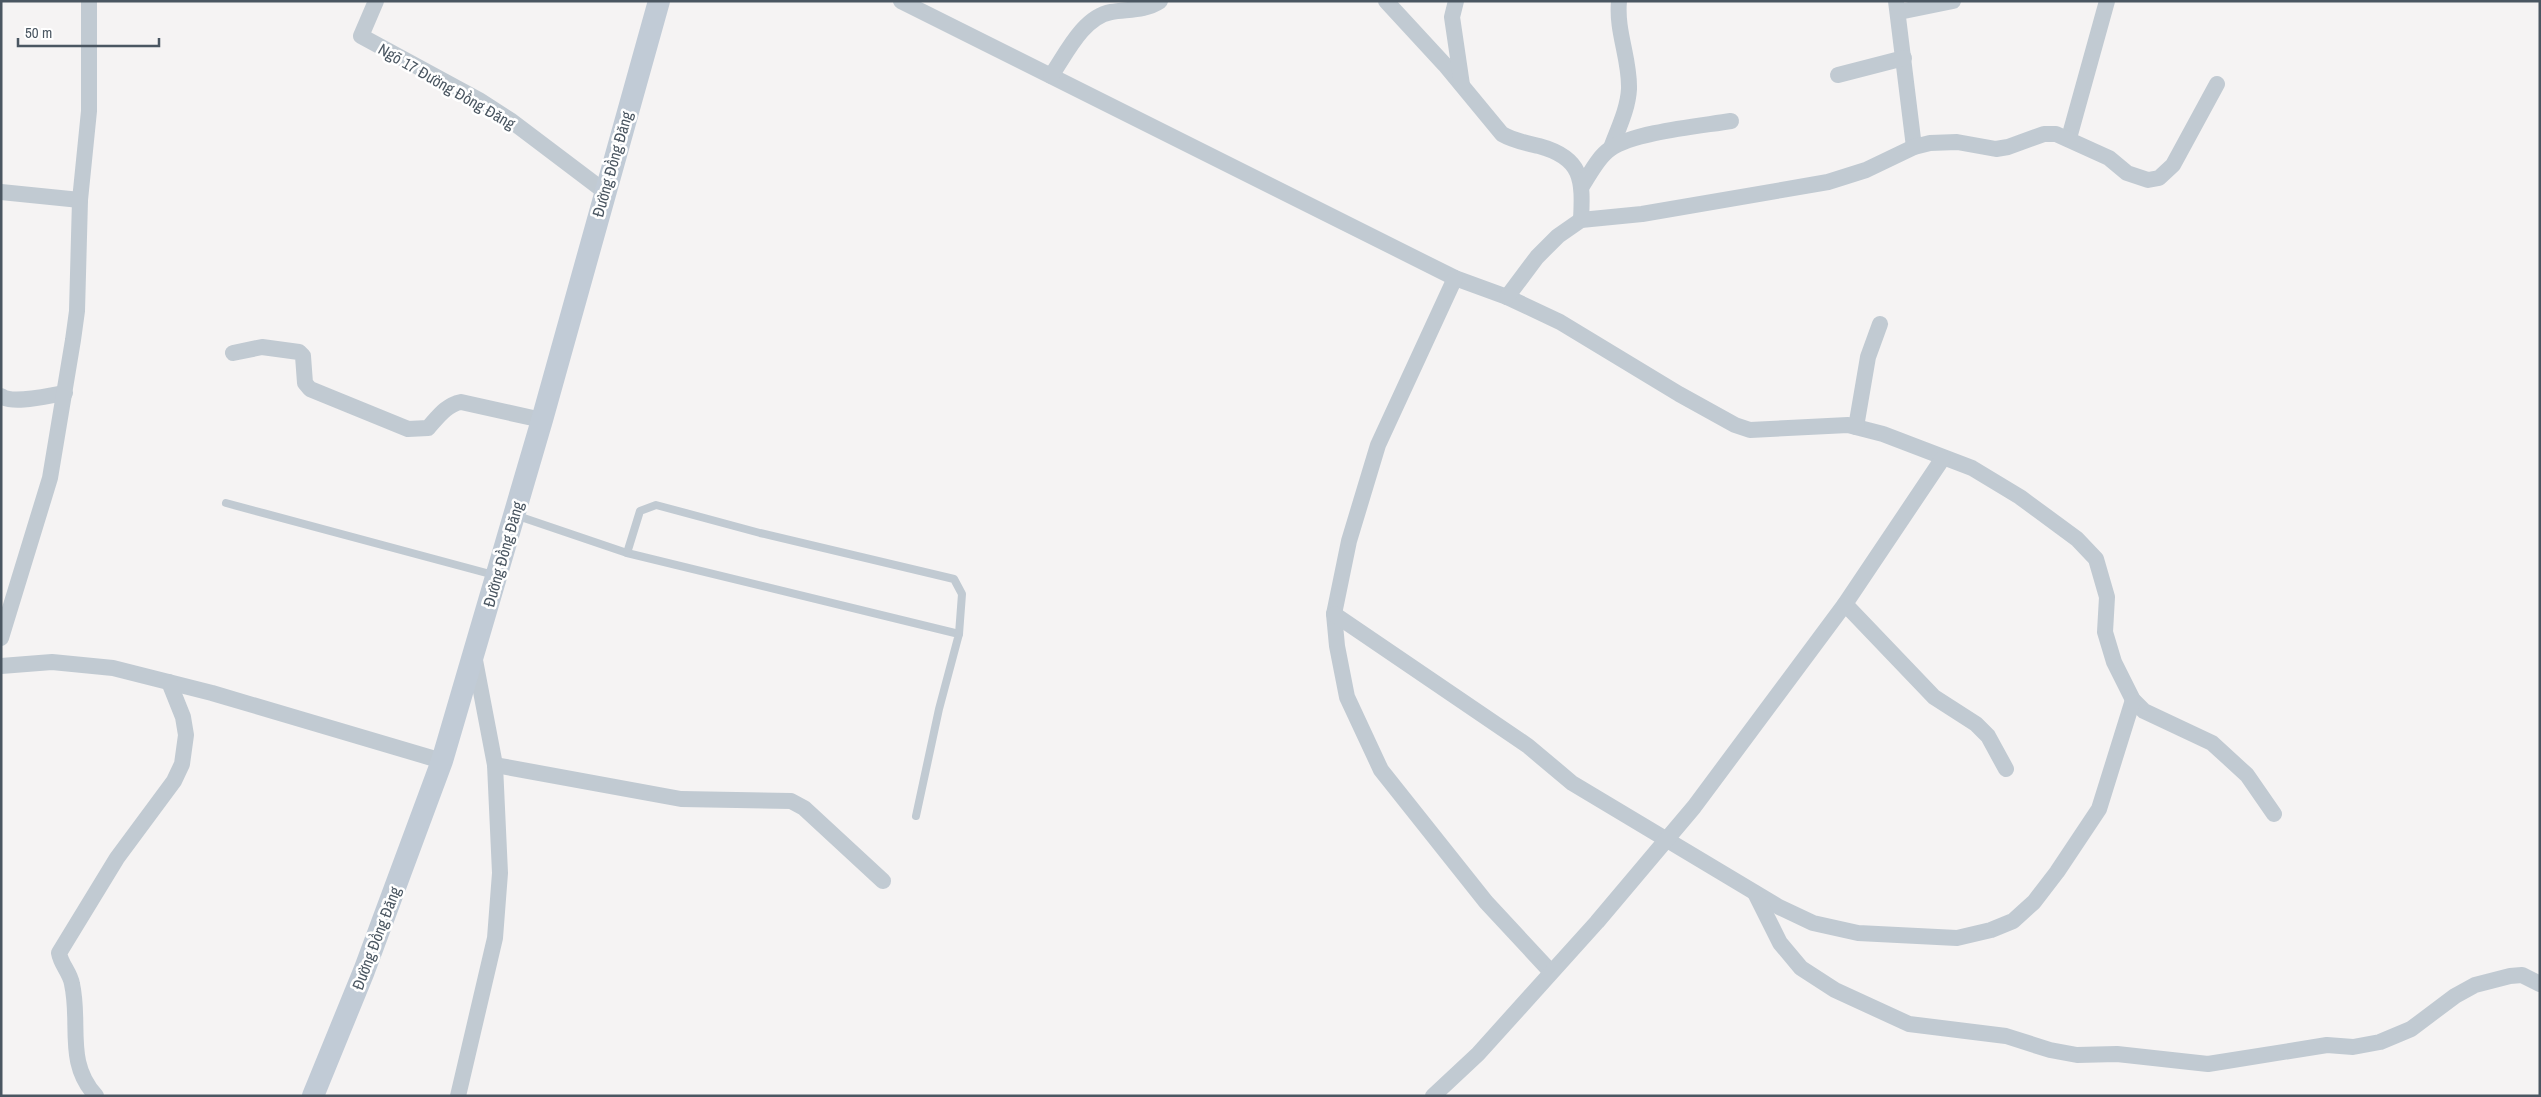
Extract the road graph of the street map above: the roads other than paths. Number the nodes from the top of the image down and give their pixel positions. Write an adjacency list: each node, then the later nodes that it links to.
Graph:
1 (89, 1): 24 (street)
2 (376, 1): 22 (street, Ngõ 17 Đường Đồng Đăng)
3 (659, 1): 22 (main road, Đường Đồng Đăng)
4 (901, 1): 14 (street)
5 (1160, 1): 14 (street)
6 (1386, 1): 15 (street)
7 (1456, 1): 15 (street)
8 (1619, 1): 20 (street)
9 (1954, 1): 11 (street)
10 (2107, 1): 18 (street)
11 (1898, 7): 12 (street)
12 (1904, 58): 13 (street); 19 (street)
13 (1838, 75)
14 (1051, 76): 26 (street)
15 (1462, 84): 21 (street)
16 (2217, 84): 18 (street)
17 (1732, 121): 20 (street)
18 (2069, 138): 19 (street)
19 (1914, 147): 25 (street)
20 (1611, 148): 21 (street)
21 (1582, 186): 25 (street)
22 (604, 191): 32 (main road, Đường Đồng Đăng)
23 (1, 192): 24 (street)
24 (80, 200): 30 (street)
25 (1581, 220): 27 (street)
26 (1455, 278): 27 (street); 40 (street)
27 (1507, 297): 33 (street)
28 (1880, 324): 33 (street)
29 (233, 353): 32 (street)
30 (65, 393): 31 (street); 42 (street)
31 (1, 396)
32 (542, 420): 36 (main road, Đường Đồng Đăng)
33 (1856, 427): 34 (street)
34 (1943, 458): 39 (street); 46 (street)
35 (226, 503): 38 (lane)
36 (514, 515): 37 (lane); 38 (main road, Đường Đồng Đăng)
37 (628, 553): 41 (lane); 41 (lane)
38 (496, 575): 43 (main road, Đường Đồng Đăng)
39 (1845, 604): 49 (street); 52 (street)
40 (1334, 614): 52 (street); 55 (street)
41 (960, 634): 51 (lane)
42 (1, 638)
43 (474, 654): 47 (main road, Đường Đồng Đăng); 48 (street)
44 (1, 666): 45 (street)
45 (169, 682): 47 (street); 57 (street)
46 (2133, 700): 50 (street); 54 (street)
47 (442, 761): 58 (main road, Đường Đồng Đăng)
48 (495, 765): 53 (street); 59 (street)
49 (2006, 769)
50 (2274, 814)
51 (916, 816)
52 (1668, 839): 54 (street); 55 (street)
53 (884, 881)
54 (1755, 893): 56 (street)
55 (1551, 972): 60 (street)
56 (2540, 984)
57 (96, 1096)
58 (313, 1096)
59 (458, 1096)
60 (1433, 1096)

